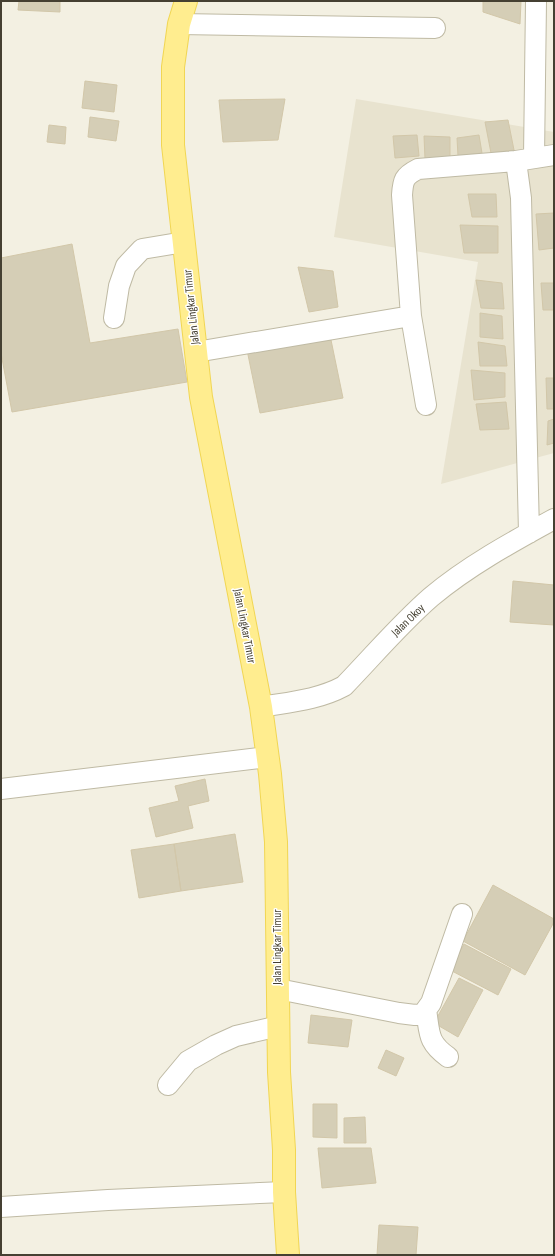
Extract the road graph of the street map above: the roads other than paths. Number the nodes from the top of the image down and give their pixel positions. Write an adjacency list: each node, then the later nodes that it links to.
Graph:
1 (186, 1): 3 (main road, Jalan Lingkar Timur)
2 (536, 1): 6 (street)
3 (179, 24): 4 (street); 7 (main road, Jalan Lingkar Timur)
4 (435, 28)
5 (554, 155): 6 (street)
6 (525, 159): 8 (street); 13 (street)
7 (184, 242): 9 (street); 10 (main road, Jalan Lingkar Timur)
8 (411, 316): 10 (street); 11 (street)
9 (114, 318)
10 (196, 352): 14 (main road, Jalan Lingkar Timur)
11 (426, 405)
12 (554, 519): 13 (street, Jalan Okoy)
13 (529, 533): 14 (street, Jalan Okoy)
14 (261, 706): 15 (main road, Jalan Lingkar Timur)
15 (268, 757): 16 (street); 18 (main road, Jalan Lingkar Timur)
16 (1, 789)
17 (462, 914): 19 (street)
18 (278, 989): 19 (street); 20 (main road, Jalan Lingkar Timur)
19 (426, 1010): 21 (street)
20 (279, 1026): 22 (street); 23 (main road, Jalan Lingkar Timur)
21 (448, 1057)
22 (168, 1085)
23 (284, 1192): 24 (street); 25 (main road, Jalan Lingkar Timur)
24 (1, 1207)
25 (288, 1255)

